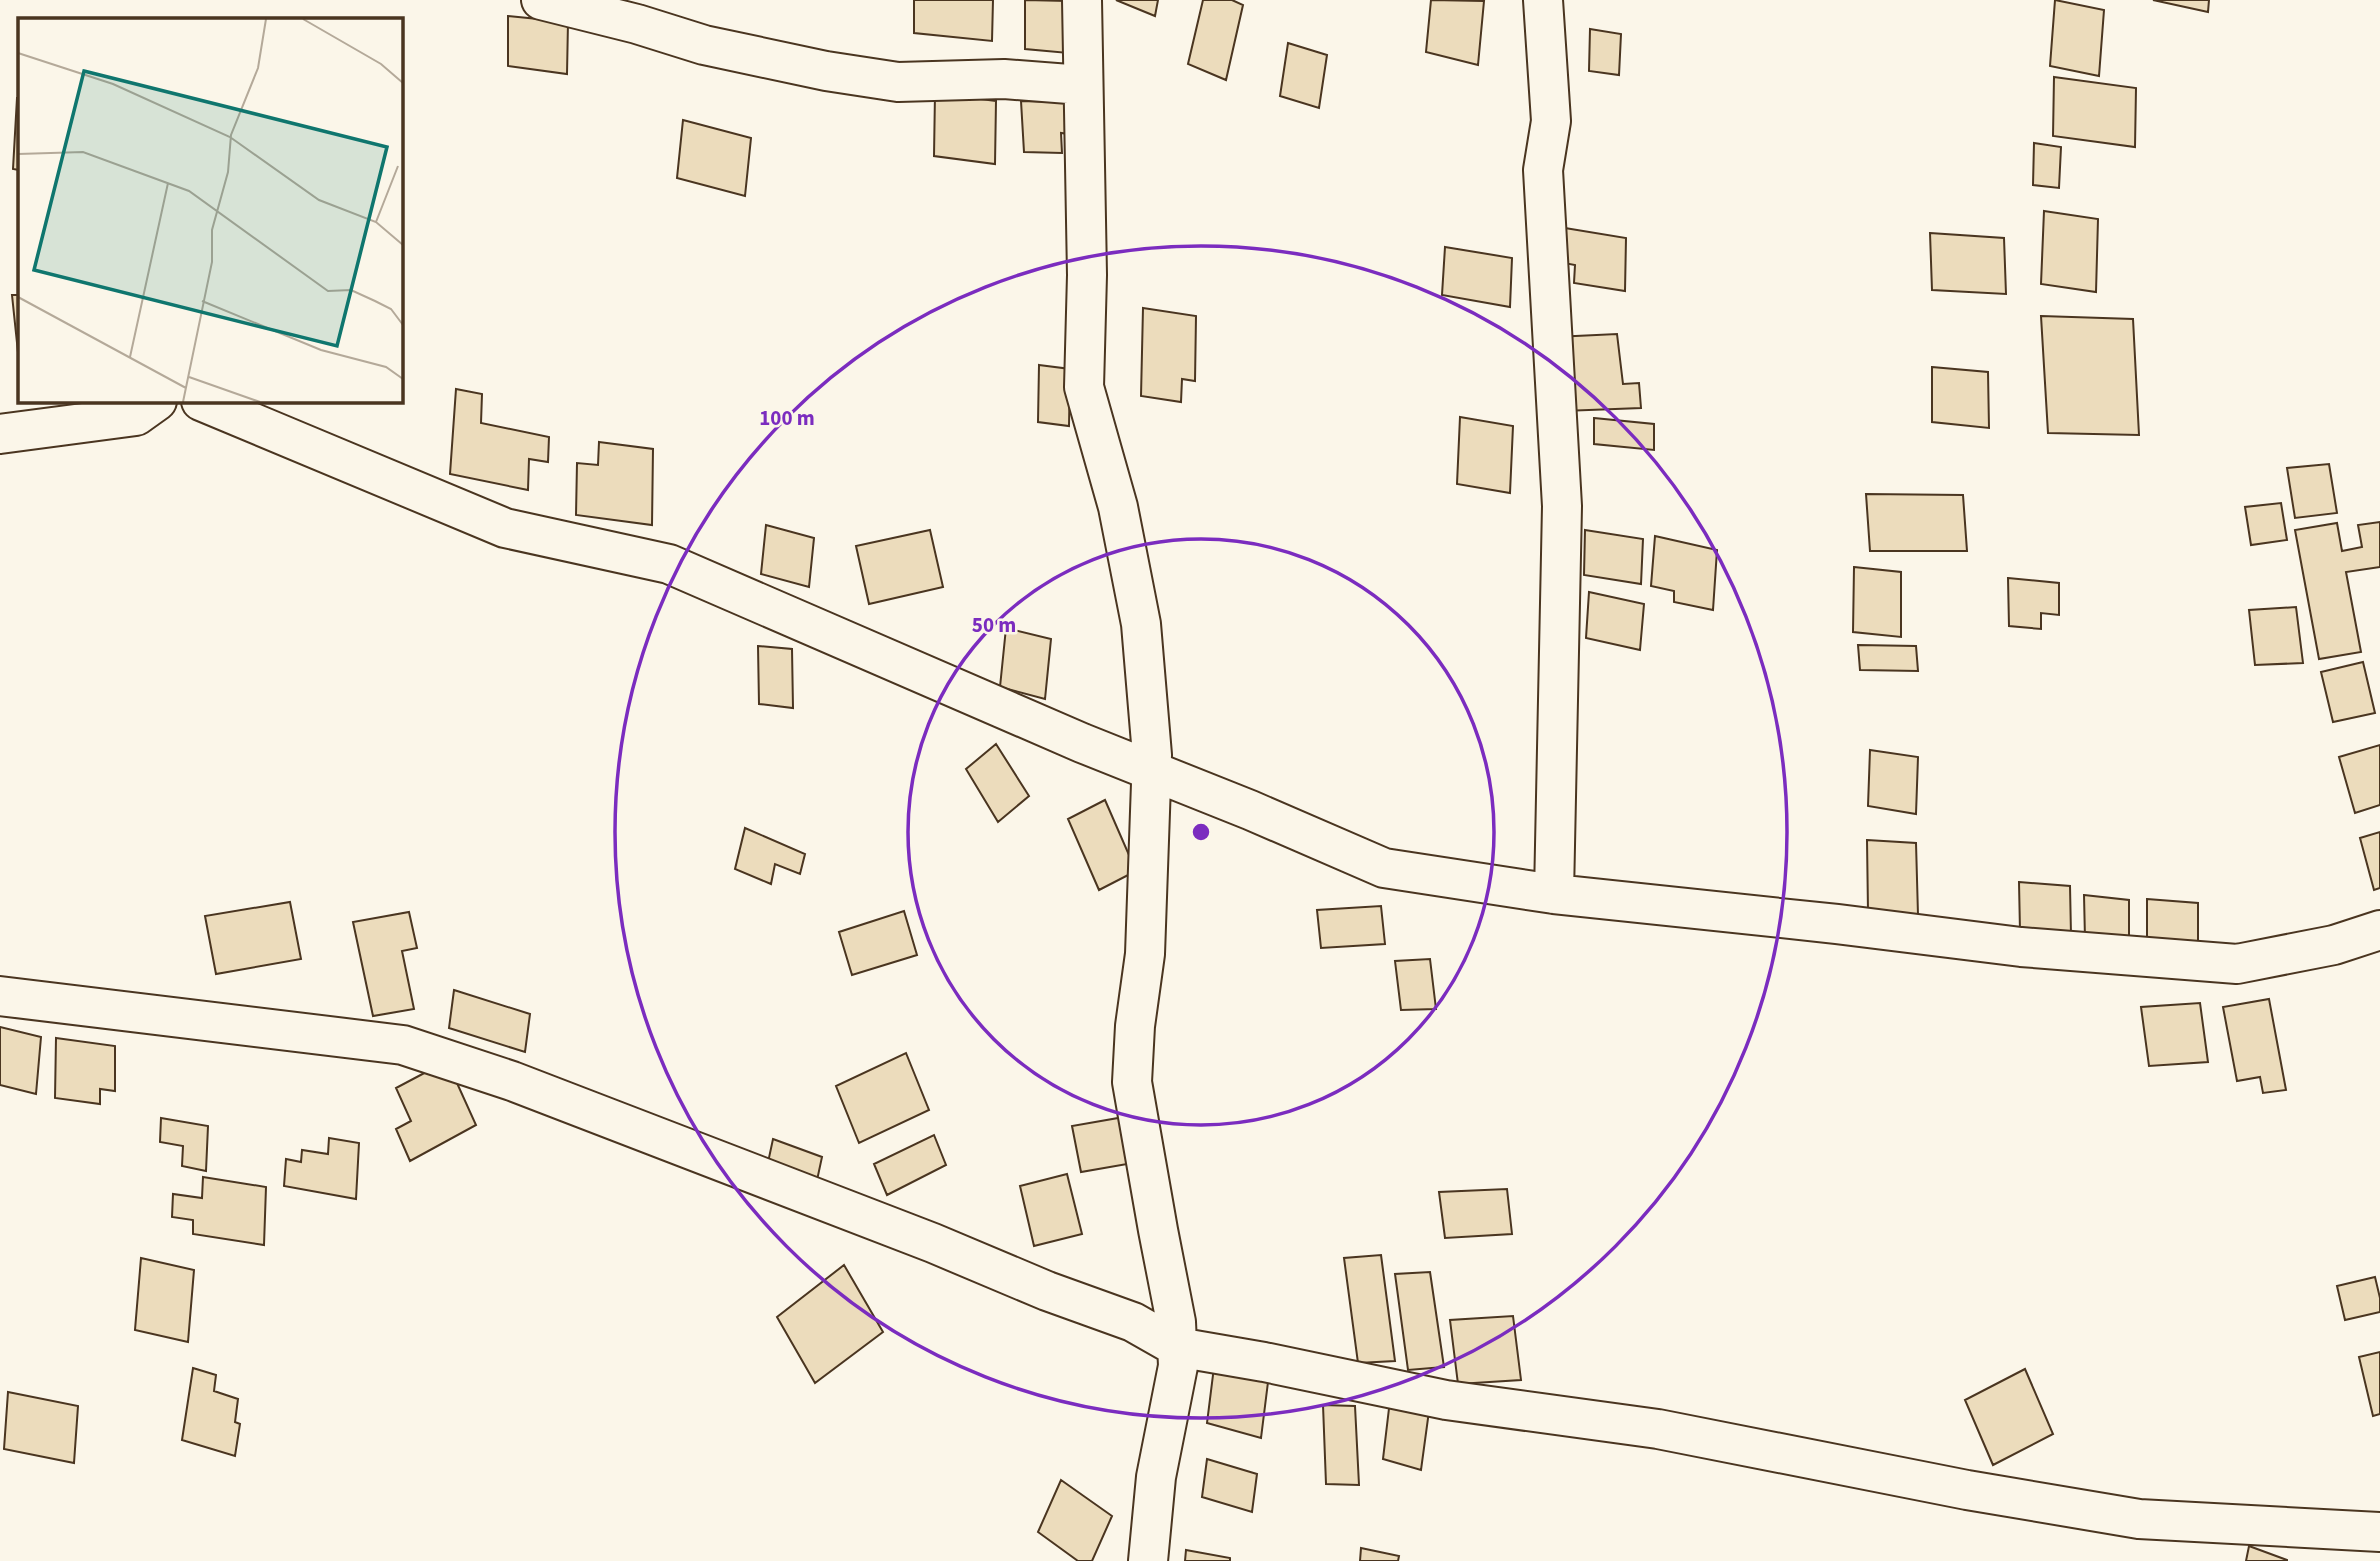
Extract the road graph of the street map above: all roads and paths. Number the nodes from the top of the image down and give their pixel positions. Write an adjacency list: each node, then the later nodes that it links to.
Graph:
1 (541, 0): 4 (street)
2 (1082, 0): 4 (street)
3 (1543, 0): 9 (street)
4 (1082, 85): 8 (street)
5 (156, 402): 7 (street)
6 (203, 402): 8 (street)
7 (0, 434)
8 (1151, 771): 9 (street); 12 (street)
9 (1553, 894): 10 (street)
10 (2380, 930)
11 (0, 996): 12 (street)
12 (1177, 1348): 13 (street); 14 (street)
13 (2380, 1532)
14 (1149, 1561)

